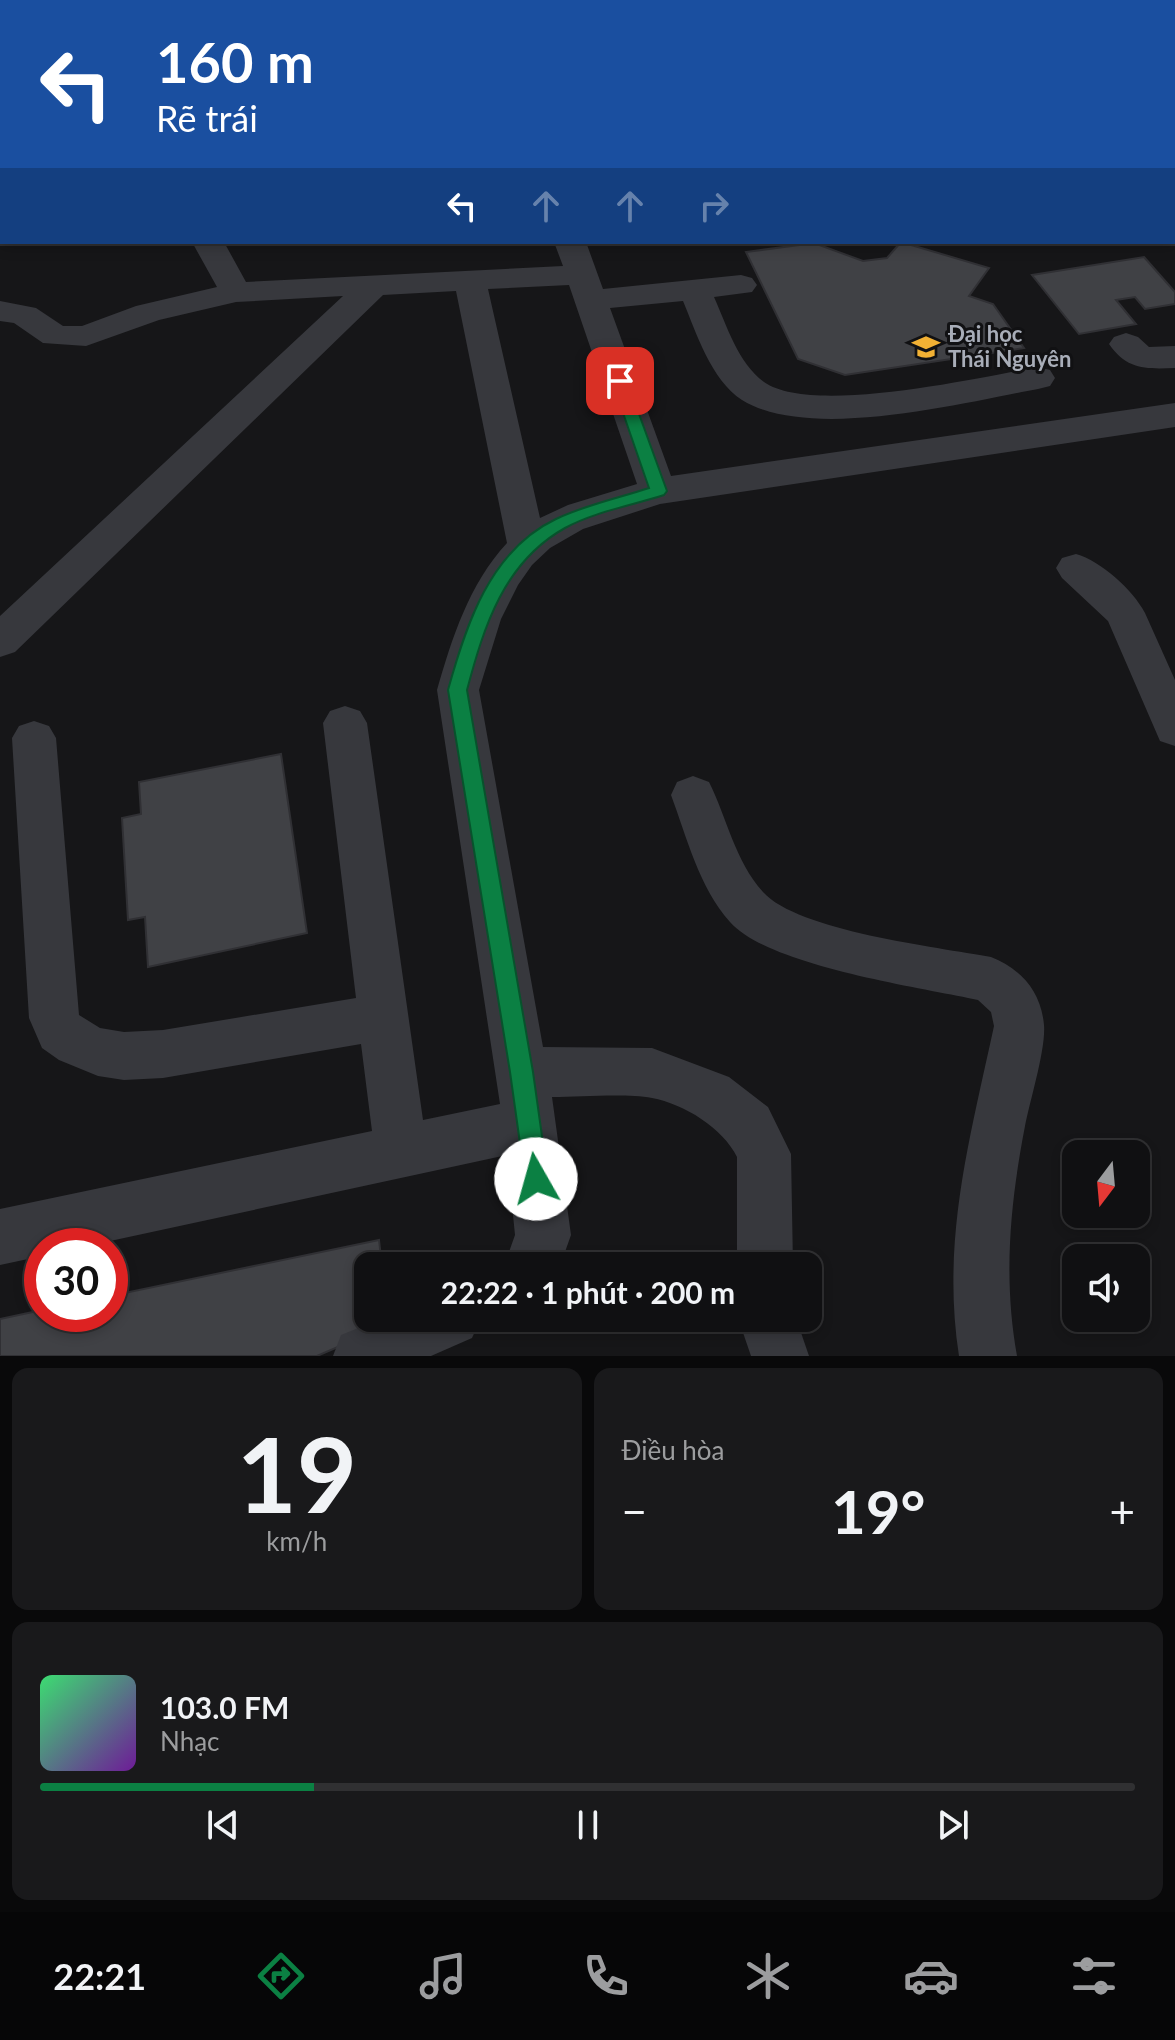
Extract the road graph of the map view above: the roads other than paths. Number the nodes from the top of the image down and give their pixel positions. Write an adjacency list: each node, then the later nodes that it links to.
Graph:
1 (209, 244): 7 (street)
2 (581, 272): 3 (street); 6 (street); 13 (street)
3 (470, 281): 5 (street); 14 (street)
4 (741, 285): 6 (street)
5 (372, 287): 7 (street); 16 (street)
6 (694, 290): 11 (street)
7 (236, 292): 8 (street)
8 (0, 311)
9 (1126, 344): 10 (street)
10 (1175, 357)
11 (1038, 378)
12 (1175, 415): 13 (street)
13 (658, 491): 14 (street)
14 (527, 546): 22 (street)
15 (1076, 568): 18 (street)
16 (0, 641)
17 (345, 723): 21 (street)
18 (1175, 729)
19 (34, 738): 21 (street)
20 (693, 795): 32 (street)
21 (384, 1017): 24 (street)
22 (522, 1072): 23 (street); 27 (street)
23 (530, 1124): 24 (street); 26 (street)
24 (401, 1152): 25 (street)
25 (0, 1237)
26 (537, 1252)
27 (765, 1252)
28 (419, 1332): 30 (street)
29 (772, 1332): 31 (street)
30 (362, 1356)
31 (780, 1356)
32 (988, 1356)

